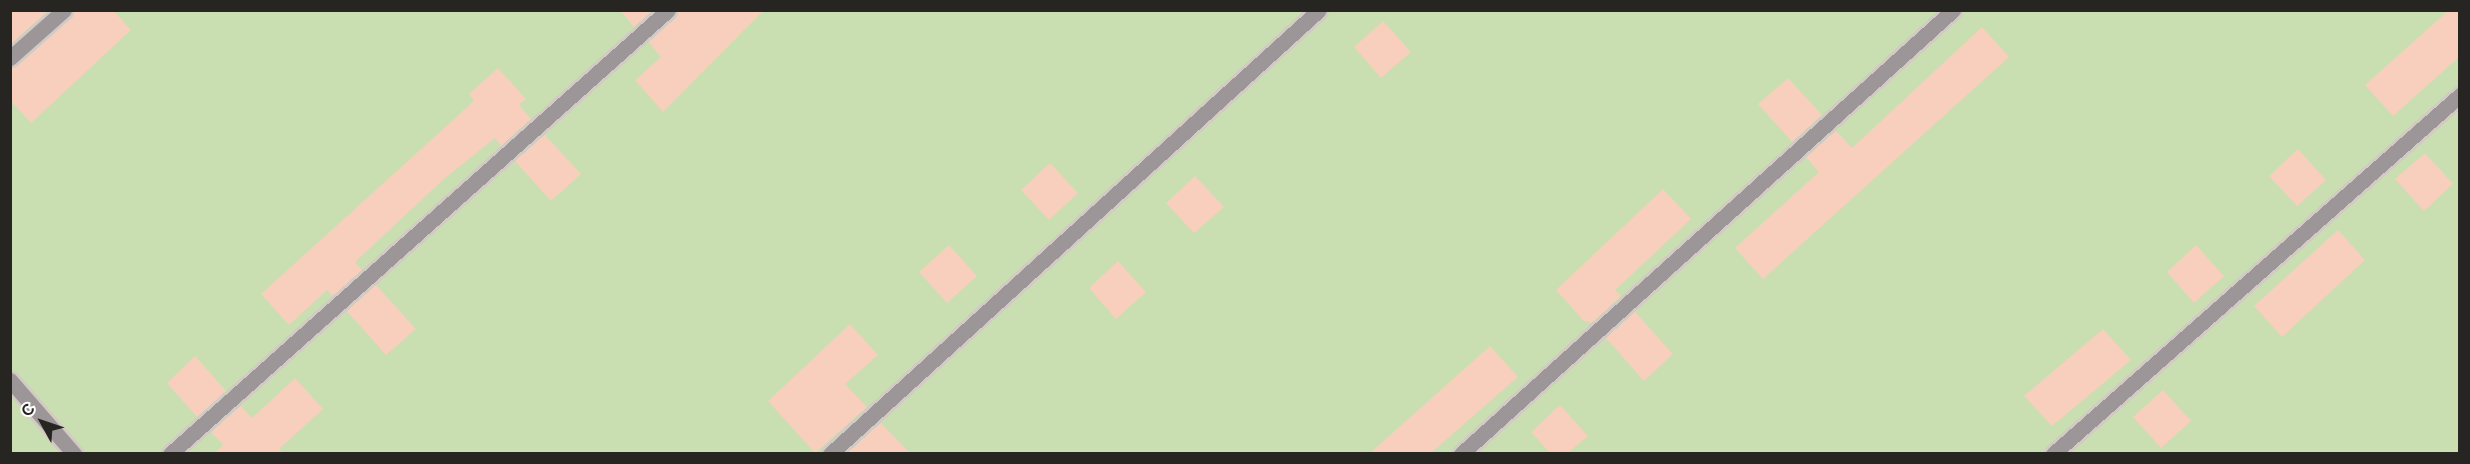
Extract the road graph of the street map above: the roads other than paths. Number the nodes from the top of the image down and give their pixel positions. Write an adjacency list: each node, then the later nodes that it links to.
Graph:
1 (64, 10): 5 (street)
2 (668, 10): 9 (street)
3 (1319, 10): 10 (street)
4 (1953, 10): 11 (street)
5 (10, 58)
6 (2460, 95): 12 (street)
7 (10, 380): 8 (street)
8 (74, 453)
9 (170, 453)
10 (830, 453)
11 (1461, 453)
12 (2053, 453)

